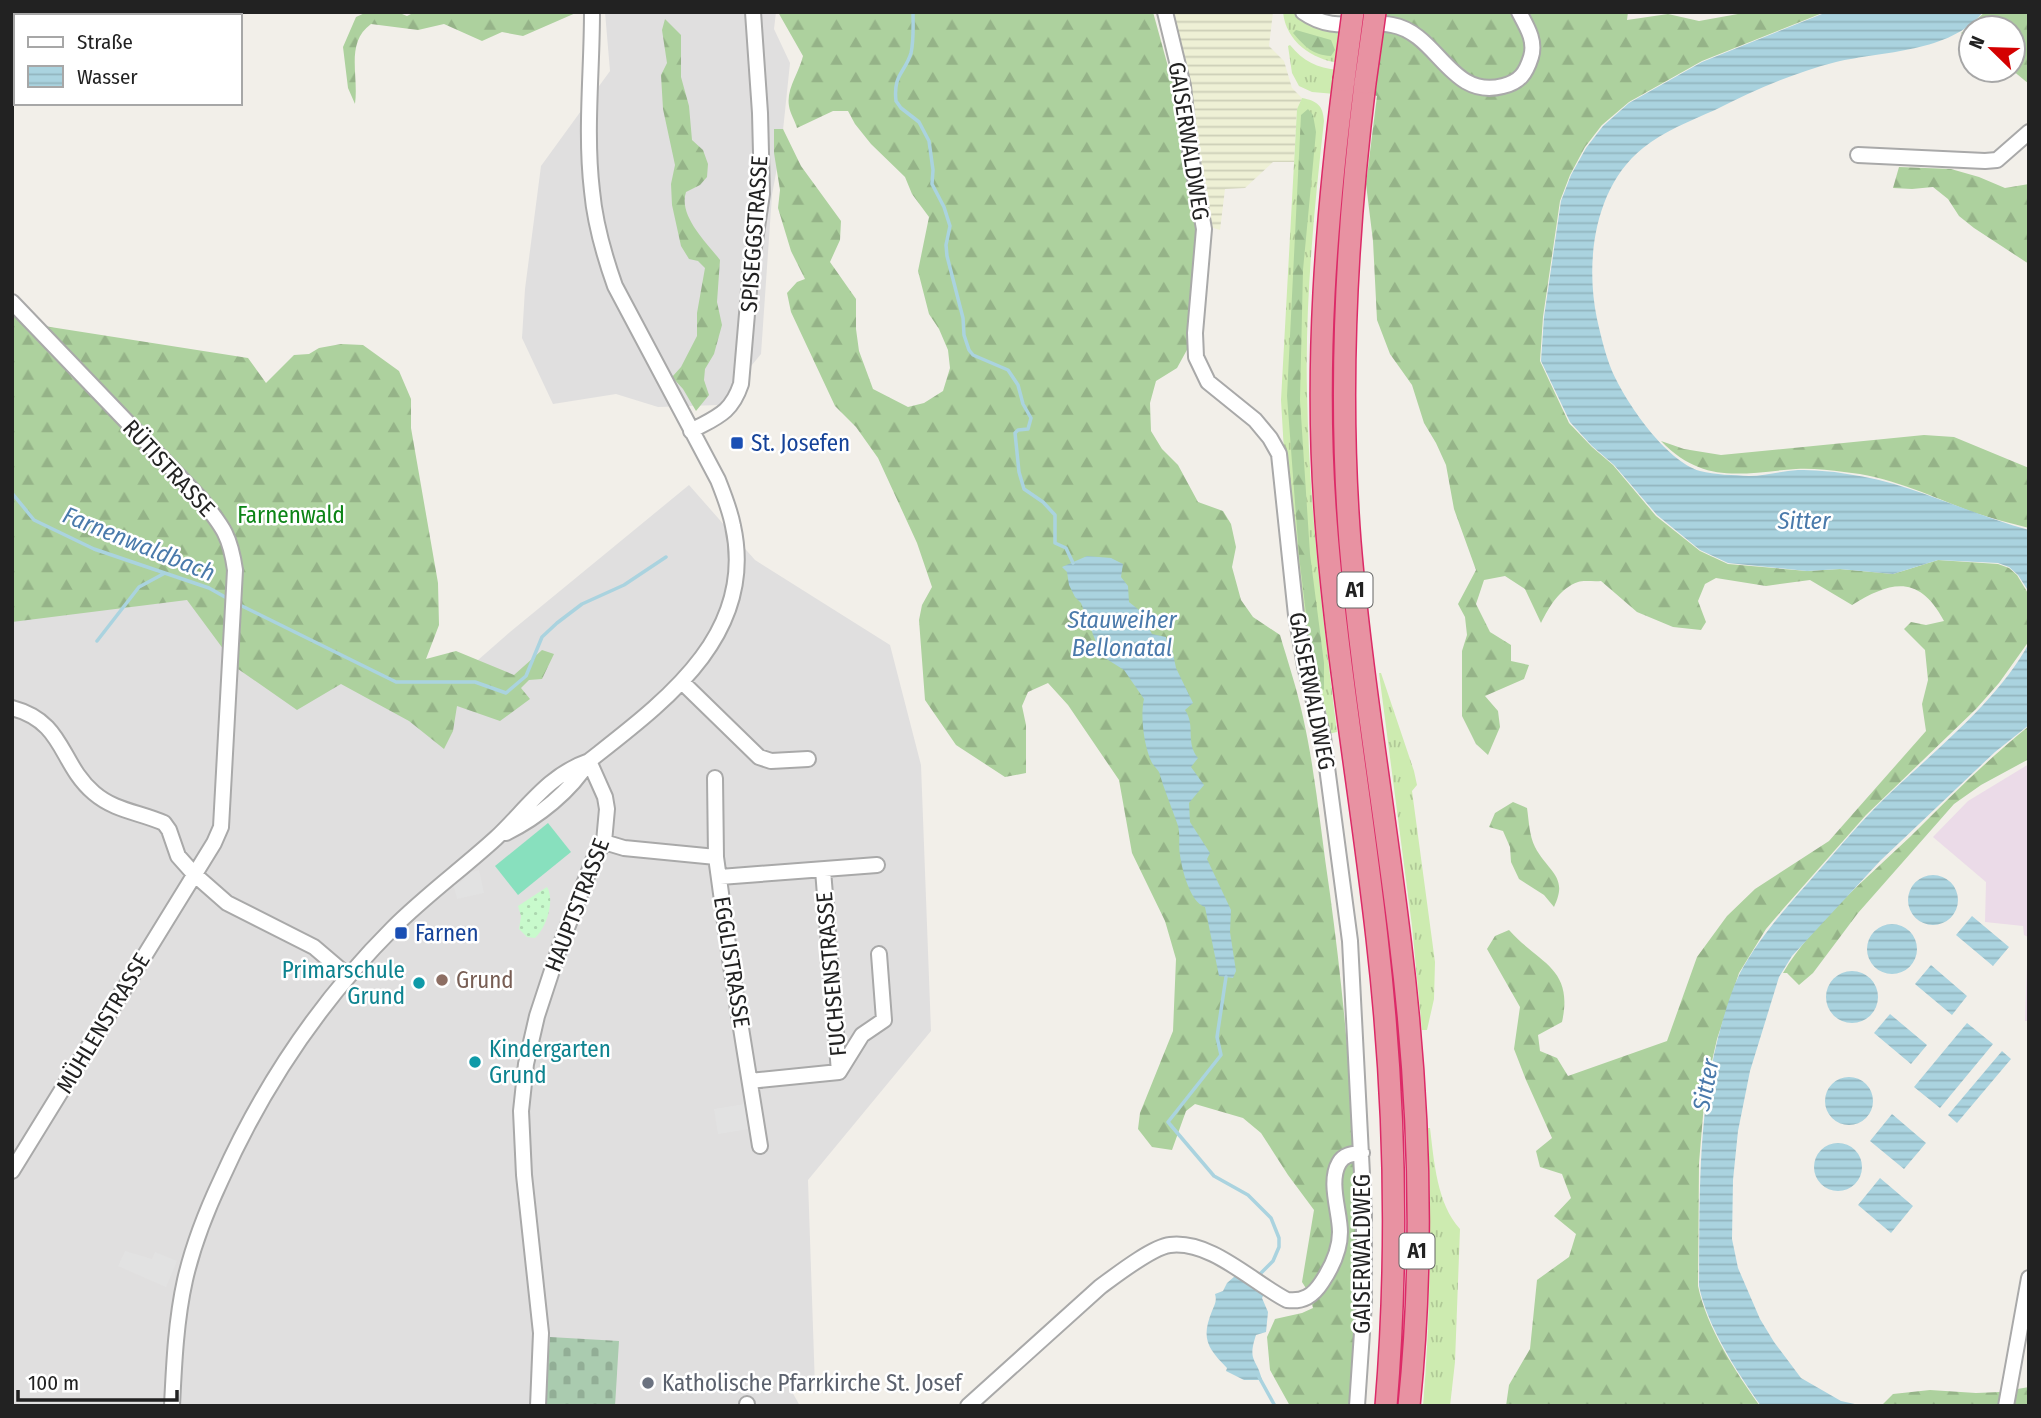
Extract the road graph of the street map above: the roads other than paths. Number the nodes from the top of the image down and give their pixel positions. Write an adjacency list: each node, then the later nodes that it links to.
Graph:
1 (592, 12): 12 (street)
2 (753, 12): 12 (street, SPISEGGSTRASSE)
3 (1165, 12): 29 (street, GAISERWALDWEG)
4 (1303, 12): 7 (street)
5 (1353, 12): 8 (highway, A1, bridge)
6 (1375, 12): 8 (highway, A1, bridge)
7 (1519, 12)
8 (1355, 82): 36 (highway, A1); 37 (highway, A1)
9 (2029, 132): 10 (street)
10 (1858, 155)
11 (12, 302): 22 (street, RÜTISTRASSE)
12 (691, 431): 13 (street)
13 (682, 682): 15 (street); 16 (street)
14 (12, 708): 22 (street)
15 (808, 759)
16 (589, 761): 18 (street, HAUPTSTRASSE); 25 (street)
17 (715, 778): 19 (street, EGGLISTRASSE)
18 (604, 842): 19 (street); 33 (street, HAUPTSTRASSE)
19 (716, 857): 23 (street, EGGLISTRASSE)
20 (877, 865): 21 (street)
21 (823, 870): 23 (street); 26 (street, FUCHSENSTRASSE)
22 (194, 874): 25 (street); 30 (street, MÜHLENSTRASSE)
23 (720, 877): 27 (street, EGGLISTRASSE)
24 (879, 954): 26 (street)
25 (348, 976): 32 (street)
26 (839, 1072): 27 (street, FUCHSENSTRASSE)
27 (750, 1081): 28 (street, EGGLISTRASSE)
28 (760, 1146)
29 (1362, 1153): 34 (street); 35 (street, GAISERWALDWEG)
30 (12, 1171)
31 (2029, 1278): 38 (street)
32 (172, 1406)
33 (538, 1406)
34 (968, 1406)
35 (1357, 1406)
36 (1386, 1406)
37 (1409, 1406)
38 (2006, 1406)

